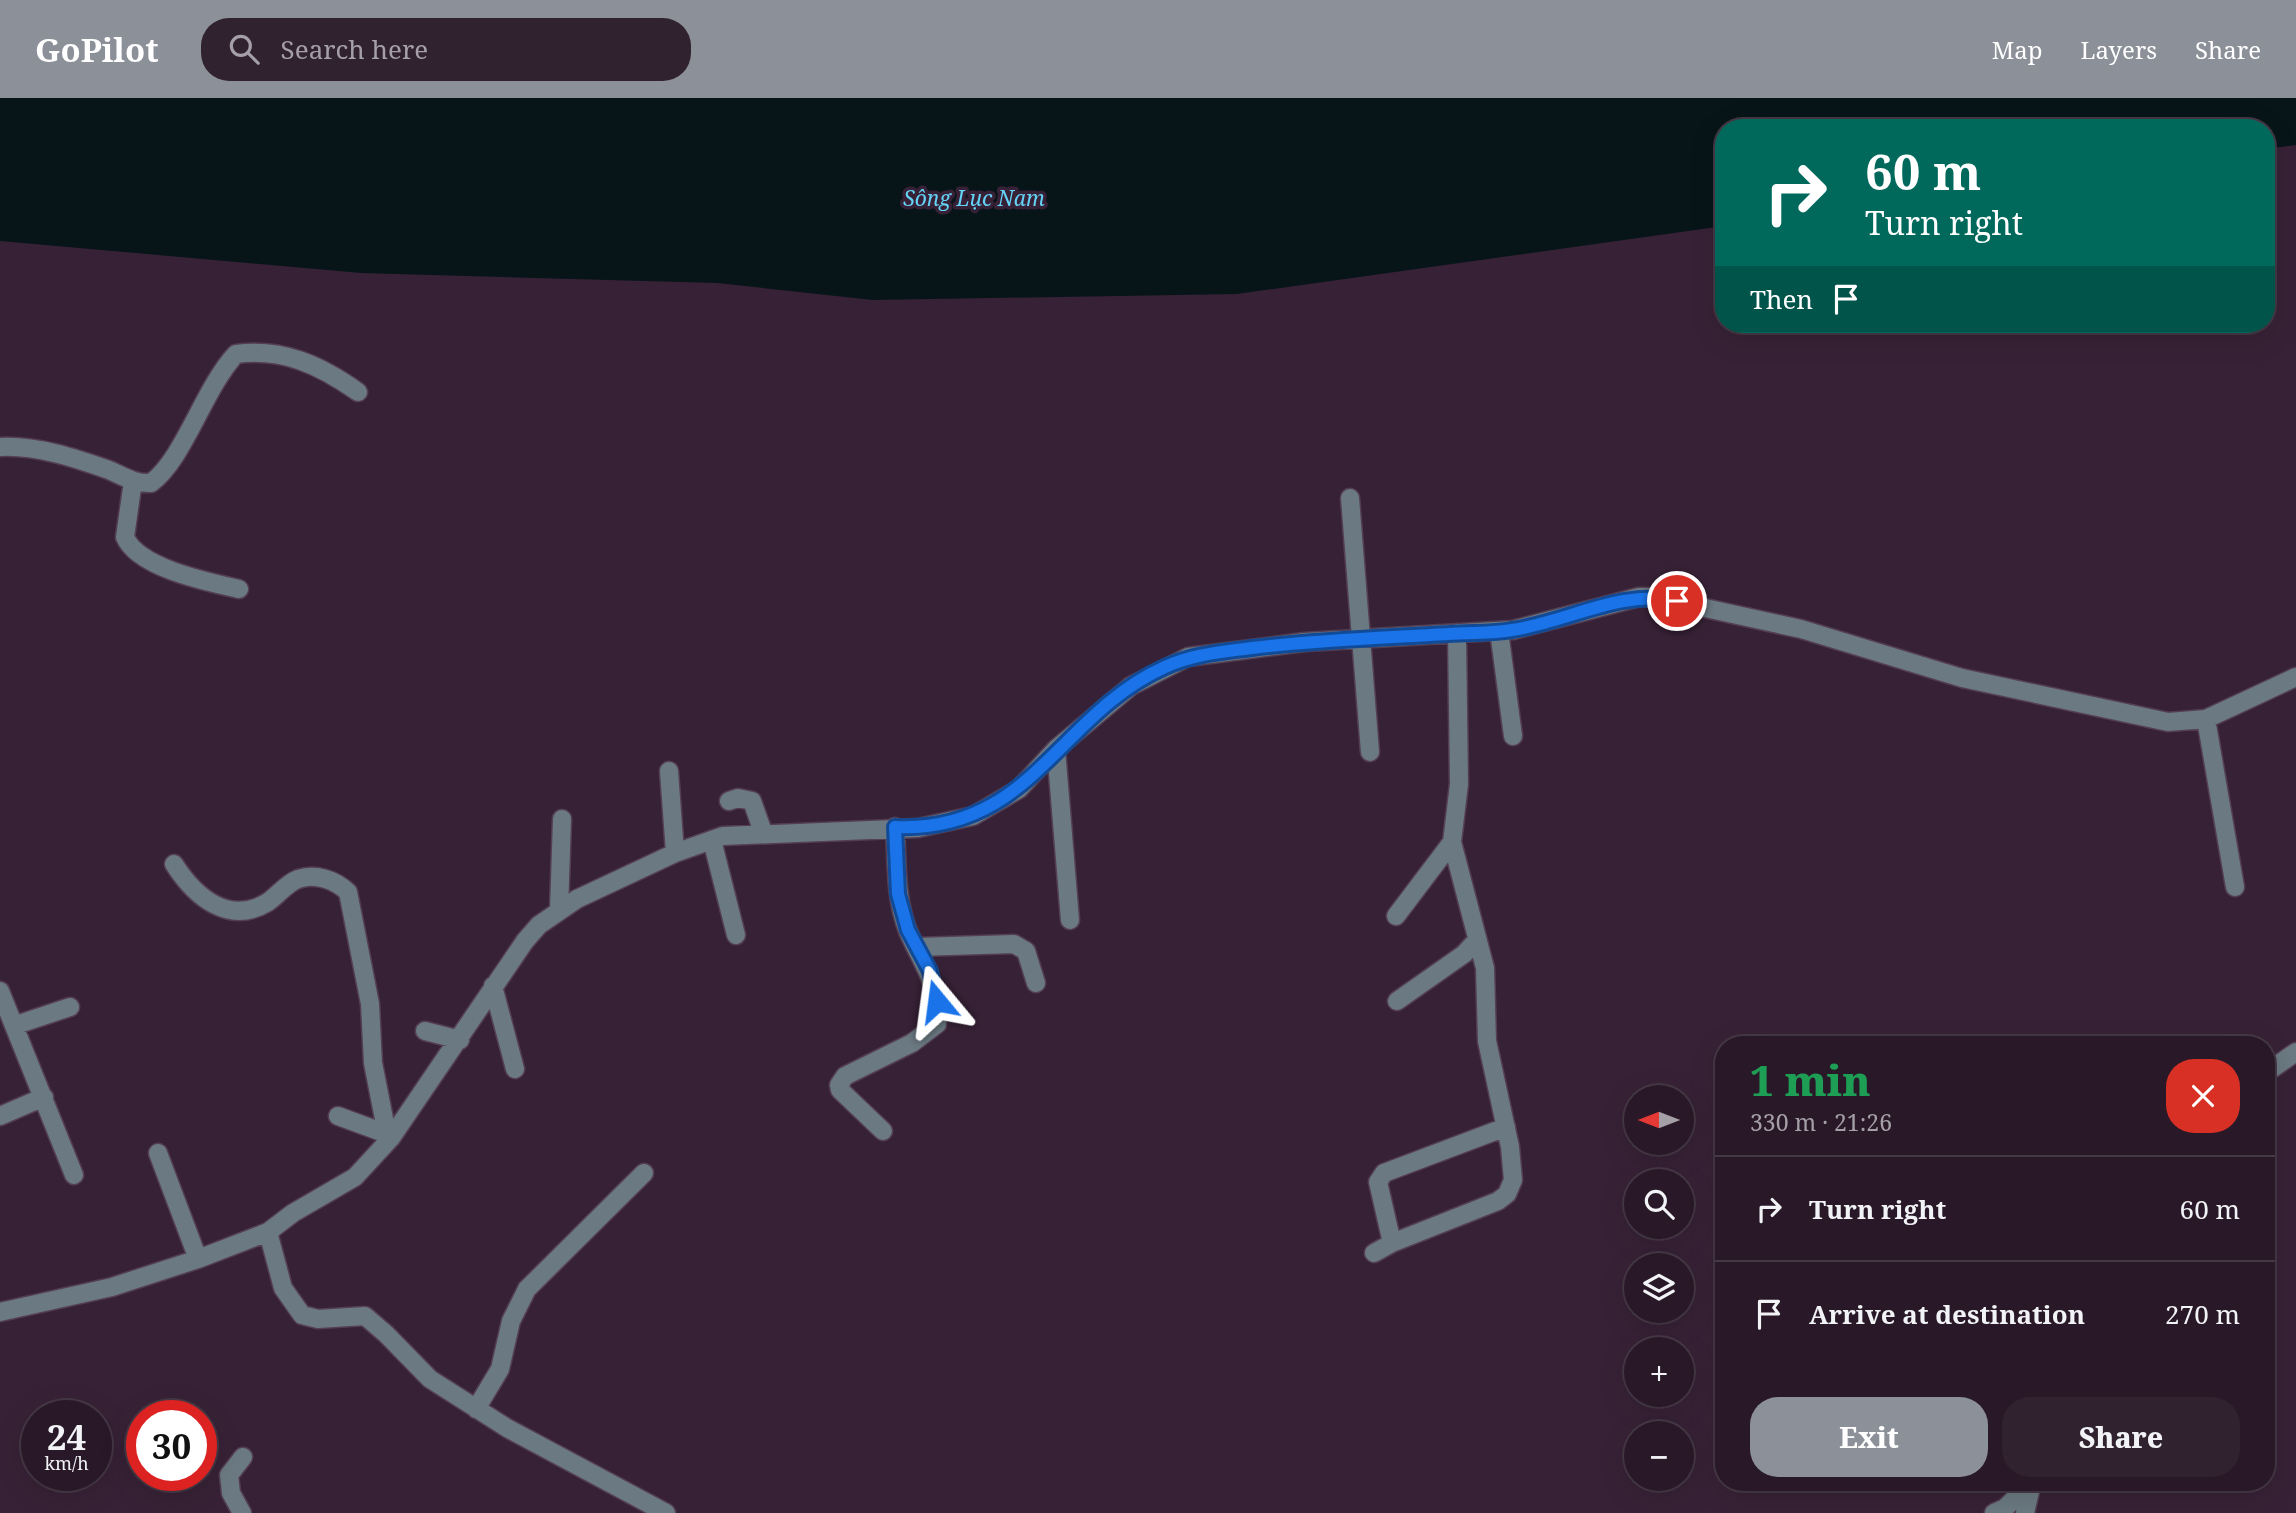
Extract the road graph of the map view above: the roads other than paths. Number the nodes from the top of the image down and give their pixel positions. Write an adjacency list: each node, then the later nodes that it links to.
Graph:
1 (358, 392): 3 (street)
2 (0, 447): 3 (street)
3 (133, 481): 5 (street)
4 (1350, 498): 8 (street)
5 (239, 589)
6 (1499, 631): 7 (street); 10 (street); 11 (street)
7 (1457, 633): 8 (street); 20 (street)
8 (1363, 639): 12 (street); 13 (street)
9 (2296, 677): 10 (street)
10 (2206, 719): 23 (street)
11 (1513, 736)
12 (1056, 749): 17 (street); 26 (street)
13 (1370, 752)
14 (669, 771): 21 (street)
15 (729, 801): 18 (street)
16 (562, 819): 24 (street)
17 (895, 827): 18 (street); 29 (street)
18 (763, 832): 19 (street)
19 (712, 840): 21 (street); 27 (street)
20 (1452, 842): 25 (street); 28 (street)
21 (676, 853): 24 (street)
22 (174, 864): 46 (street)
23 (2235, 887)
24 (559, 911): 31 (street)
25 (1396, 916)
26 (1070, 920)
27 (736, 936)
28 (1477, 940): 33 (street); 44 (street)
29 (917, 947): 30 (street); 45 (street)
30 (1035, 983)
31 (494, 986): 37 (street); 40 (street)
32 (0, 991): 35 (street)
33 (1397, 1001)
34 (70, 1007): 35 (street)
35 (16, 1025): 41 (street)
36 (425, 1031): 37 (street)
37 (460, 1040): 46 (street)
38 (2296, 1052): 39 (street)
39 (2275, 1067)
40 (515, 1069)
41 (44, 1097): 42 (street); 49 (street)
42 (0, 1116)
43 (338, 1116): 46 (street)
44 (1506, 1127): 51 (street); 51 (street)
45 (883, 1131)
46 (389, 1136): 50 (street)
47 (158, 1153): 53 (street)
48 (644, 1173): 55 (street)
49 (74, 1175)
50 (268, 1232): 53 (street); 55 (street)
51 (1392, 1243): 52 (street)
52 (1374, 1253)
53 (198, 1259): 54 (street)
54 (0, 1312)
55 (476, 1409): 60 (street)
56 (243, 1457): 59 (street)
57 (2023, 1491): 61 (street)
58 (2030, 1491): 62 (street)
59 (242, 1513)
60 (666, 1513)
61 (1993, 1513)
62 (2025, 1513)

